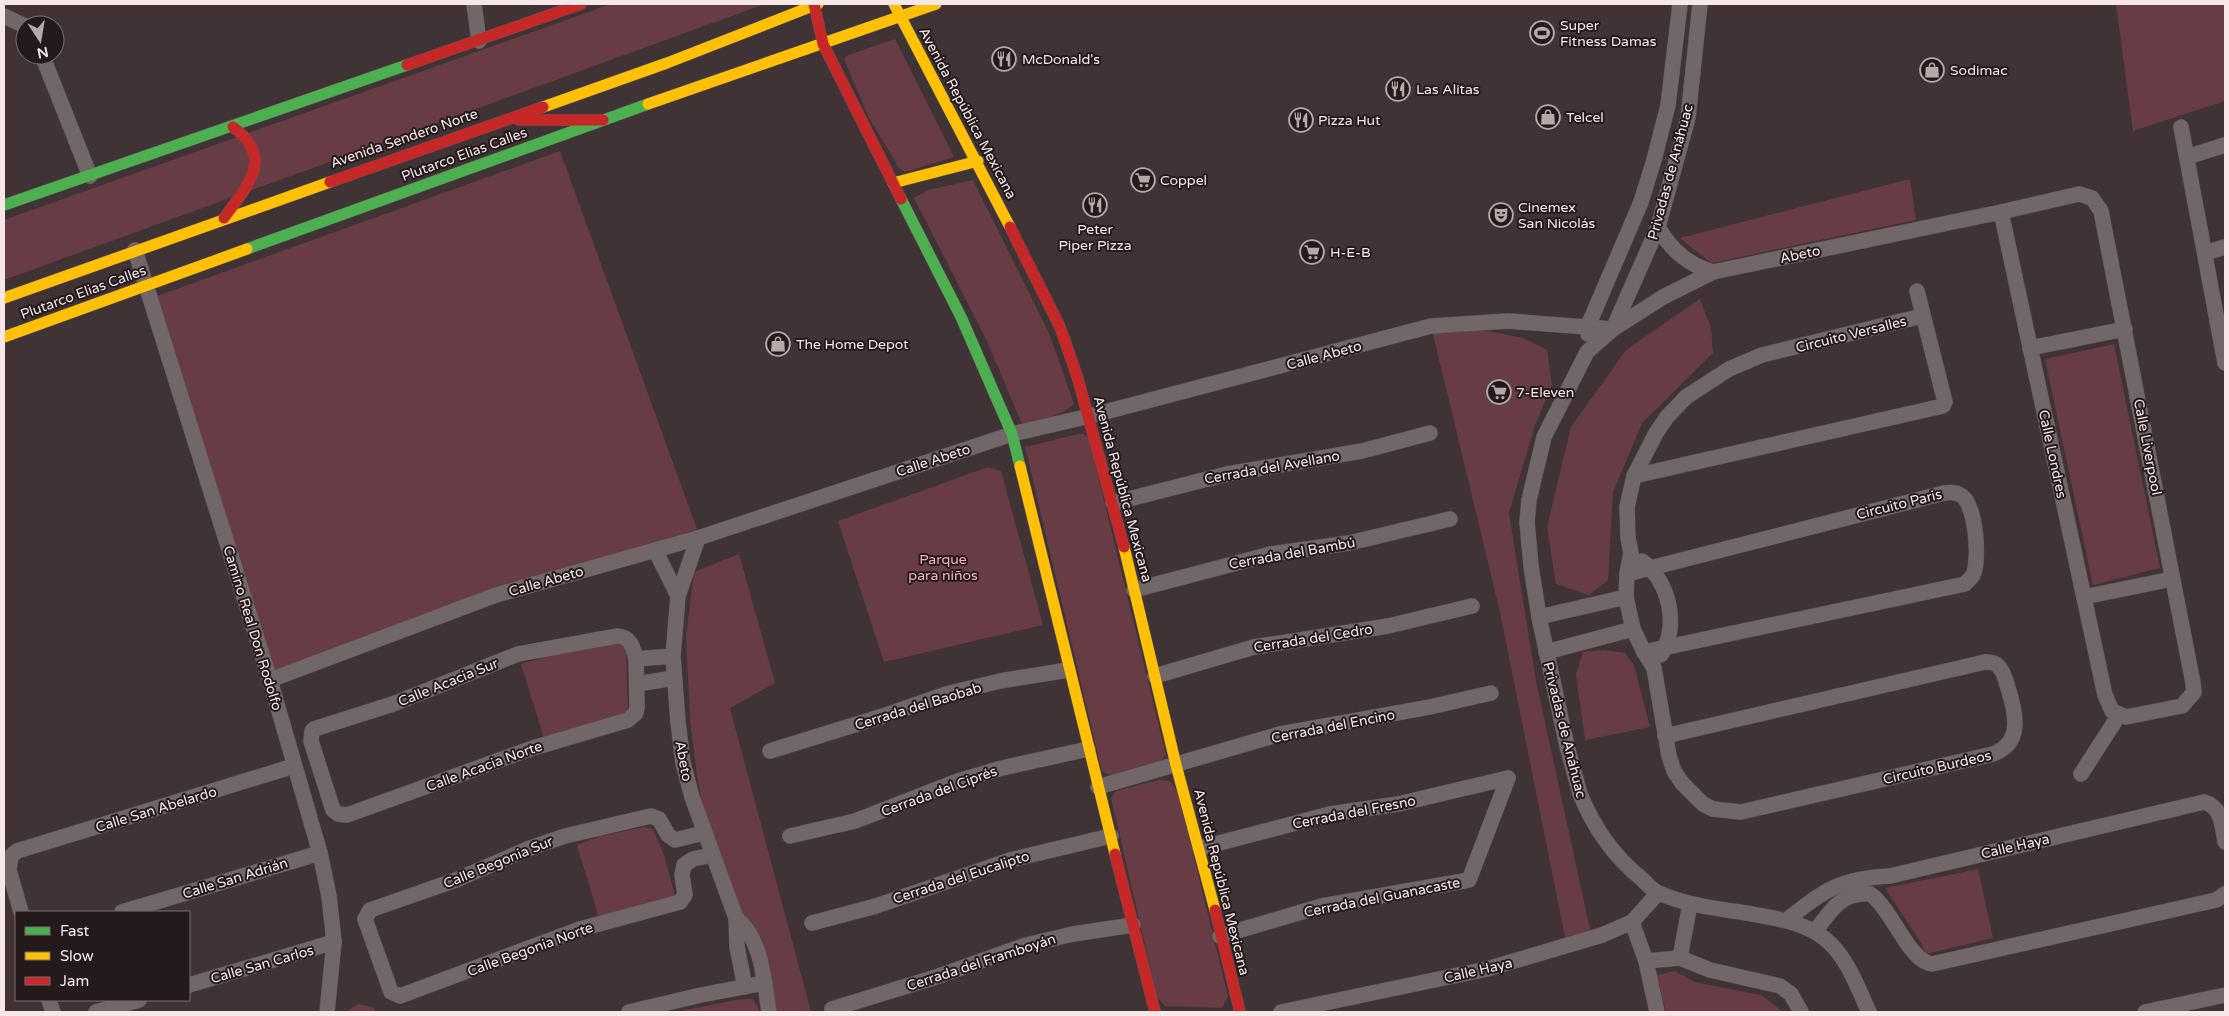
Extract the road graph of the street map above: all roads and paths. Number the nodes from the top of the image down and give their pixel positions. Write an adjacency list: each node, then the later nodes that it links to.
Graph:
1 (474, 4): 9 (street)
2 (581, 4): 9 (main road)
3 (815, 4): 10 (main road); 12 (main road, Avenida Sendero Norte)
4 (894, 4): 8 (main road, Avenida República Mexicana)
5 (936, 4): 8 (main road, Plutarco Elias Calles)
6 (1680, 4): 33 (street, Privadas de Anáhuac)
7 (1700, 4): 24 (street, Privadas de Anáhuac)
8 (900, 17): 10 (main road, Plutarco Elias Calles); 18 (main road, Avenida República Mexicana)
9 (478, 41): 14 (main road)
10 (823, 44): 13 (main road, Plutarco Elias Calles); 20 (main road)
11 (46, 65): 19 (street)
12 (500, 120): 13 (main road); 23 (main road, Avenida Sendero Norte)
13 (603, 120): 29 (main road, Plutarco Elias Calles)
14 (233, 127): 19 (main road); 23 (main road)
15 (2181, 127): 17 (street)
16 (2225, 145): 17 (street)
17 (2187, 157): 27 (street)
18 (978, 161): 20 (main road); 40 (main road, Avenida República Mexicana)
19 (90, 176): 21 (main road)
20 (893, 183): 42 (main road)
21 (4, 205)
22 (2001, 212): 28 (street, Abeto); 34 (street, Calle Liverpool); 37 (street, Calle Londres)
23 (224, 218): 26 (main road, Avenida Sendero Norte)
24 (1658, 227): 28 (street); 35 (street, Privadas de Anáhuac)
25 (2225, 246): 27 (street)
26 (135, 250): 29 (street, Camino Real Don Rodolfo); 31 (main road, Avenida Sendero Norte)
27 (2205, 253): 39 (street)
28 (1713, 272): 35 (street, Abeto)
29 (146, 285): 36 (main road, Plutarco Elias Calles); 68 (street, Camino Real Don Rodolfo)
30 (1917, 291): 32 (street)
31 (4, 298)
32 (1922, 316): 43 (street, Circuito Versalles); 43 (street, Circuito Versalles)
33 (1588, 326): 35 (street, Calle Abeto); 38 (street, Privadas de Anáhuac); 40 (street, Calle Abeto)
34 (2125, 328): 37 (street); 51 (street, Calle Liverpool)
35 (1613, 329): 38 (street, Privadas de Anáhuac)
36 (4, 337)
37 (2030, 348): 55 (street, Calle Londres)
38 (1588, 352): 57 (street, Privadas de Anáhuac)
39 (2224, 355)
40 (1090, 416): 42 (street, Calle Abeto); 44 (main road, Avenida República Mexicana)
41 (1430, 433): 44 (street, Cerrada del Avellano)
42 (1012, 434): 46 (street, Calle Abeto); 65 (main road)
43 (1634, 476): 48 (street)
44 (1113, 503): 52 (main road, Avenida República Mexicana)
45 (1450, 519): 52 (street, Cerrada del Bambú)
46 (698, 538): 47 (street, Calle Abeto); 53 (street, Abeto)
47 (655, 550): 53 (street); 68 (street, Calle Abeto)
48 (1631, 553): 49 (street); 50 (street)
49 (1650, 567): 50 (street, Circuito Paris); 59 (street); 59 (street, Circuito Paris)
50 (1627, 574): 54 (street)
51 (2172, 579): 55 (street); 71 (street, Calle Liverpool)
52 (1134, 590): 66 (main road, Avenida República Mexicana)
53 (678, 596): 63 (street, Abeto)
54 (1626, 597): 57 (street); 58 (street)
55 (2084, 598): 71 (street, Calle Londres)
56 (1472, 606): 66 (street, Cerrada del Cedro)
57 (1539, 617): 60 (street, Privadas de Anáhuac)
58 (1633, 630): 60 (street); 61 (street)
59 (1665, 649): 61 (street, Circuito Paris); 64 (street)
60 (1546, 652): 88 (street, Privadas de Anáhuac)
61 (1644, 652): 64 (street)
62 (635, 653): 63 (street); 69 (street); 79 (street, Calle Acacia Sur)
63 (673, 656): 67 (street, Abeto)
64 (1654, 668): 72 (street)
65 (1068, 670): 73 (main road); 74 (street, Cerrada del Baobab)
66 (1155, 676): 75 (main road, Avenida República Mexicana)
67 (674, 678): 69 (street); 81 (street, Abeto)
68 (270, 680): 76 (street, Camino Real Don Rodolfo)
69 (637, 684): 79 (street, Calle Acacia Norte)
70 (1491, 693): 75 (street, Cerrada del Encino)
71 (2119, 715): 77 (street)
72 (1666, 736): 72 (street, Circuito Burdeos)
73 (1088, 749): 80 (main road); 82 (street, Cerrada del Ciprés)
74 (770, 751)
75 (1176, 765): 80 (street, Cerrada del Encino); 85 (main road, Avenida República Mexicana)
76 (294, 766): 86 (street, Camino Real Don Rodolfo); 91 (street, Calle San Abelardo)
77 (2081, 774)
78 (1508, 778): 85 (street, Cerrada del Fresno); 99 (street, Cerrada del Guanacaste)
79 (324, 782)
80 (1098, 787): 83 (main road)
81 (704, 833): 87 (street, Abeto); 101 (street, Calle Begonia Sur)
82 (790, 836)
83 (1111, 836): 96 (street, Cerrada del Eucalipto); 97 (main road)
84 (2225, 842): 94 (street, Calle Haya)
85 (1200, 848): 99 (main road, Avenida República Mexicana)
86 (320, 853): 92 (street, Calle San Adrián); 100 (street, Camino Real Don Rodolfo)
87 (712, 855): 93 (street, Abeto); 101 (street, Calle Begonia Norte)
88 (1658, 893): 90 (street, Privadas de Anáhuac); 95 (street, Calle Haya)
89 (2225, 894): 98 (street)
90 (1690, 904): 94 (street, Privadas de Anáhuac); 102 (street)
91 (21, 911)
92 (125, 911)
93 (736, 918): 104 (street); 106 (street)
94 (1787, 920): 98 (street, Privadas de Anáhuac)
95 (1632, 922): 103 (street); 116 (street, Calle Haya)
96 (812, 923)
97 (1133, 925): 109 (street, Cerrada del Framboyán); 114 (main road)
98 (1815, 932): 119 (street, Privadas de Anáhuac)
99 (1220, 936): 115 (main road, Avenida República Mexicana)
100 (334, 942): 105 (street, Calle San Carlos); 111 (street, Camino Real Don Rodolfo)
101 (377, 956)
102 (1680, 958): 103 (street); 118 (street)
103 (1646, 961): 117 (street)
104 (764, 983): 106 (street); 113 (street)
105 (190, 985)
106 (745, 987): 112 (street)
107 (2225, 995): 120 (street)
108 (135, 1001): 110 (street)
109 (832, 1009)
110 (96, 1012)
111 (327, 1012)
112 (629, 1012)
113 (769, 1012)
114 (1155, 1012)
115 (1240, 1012)
116 (1281, 1012)
117 (1657, 1012)
118 (1801, 1012)
119 (1869, 1012)
120 (2145, 1012)

